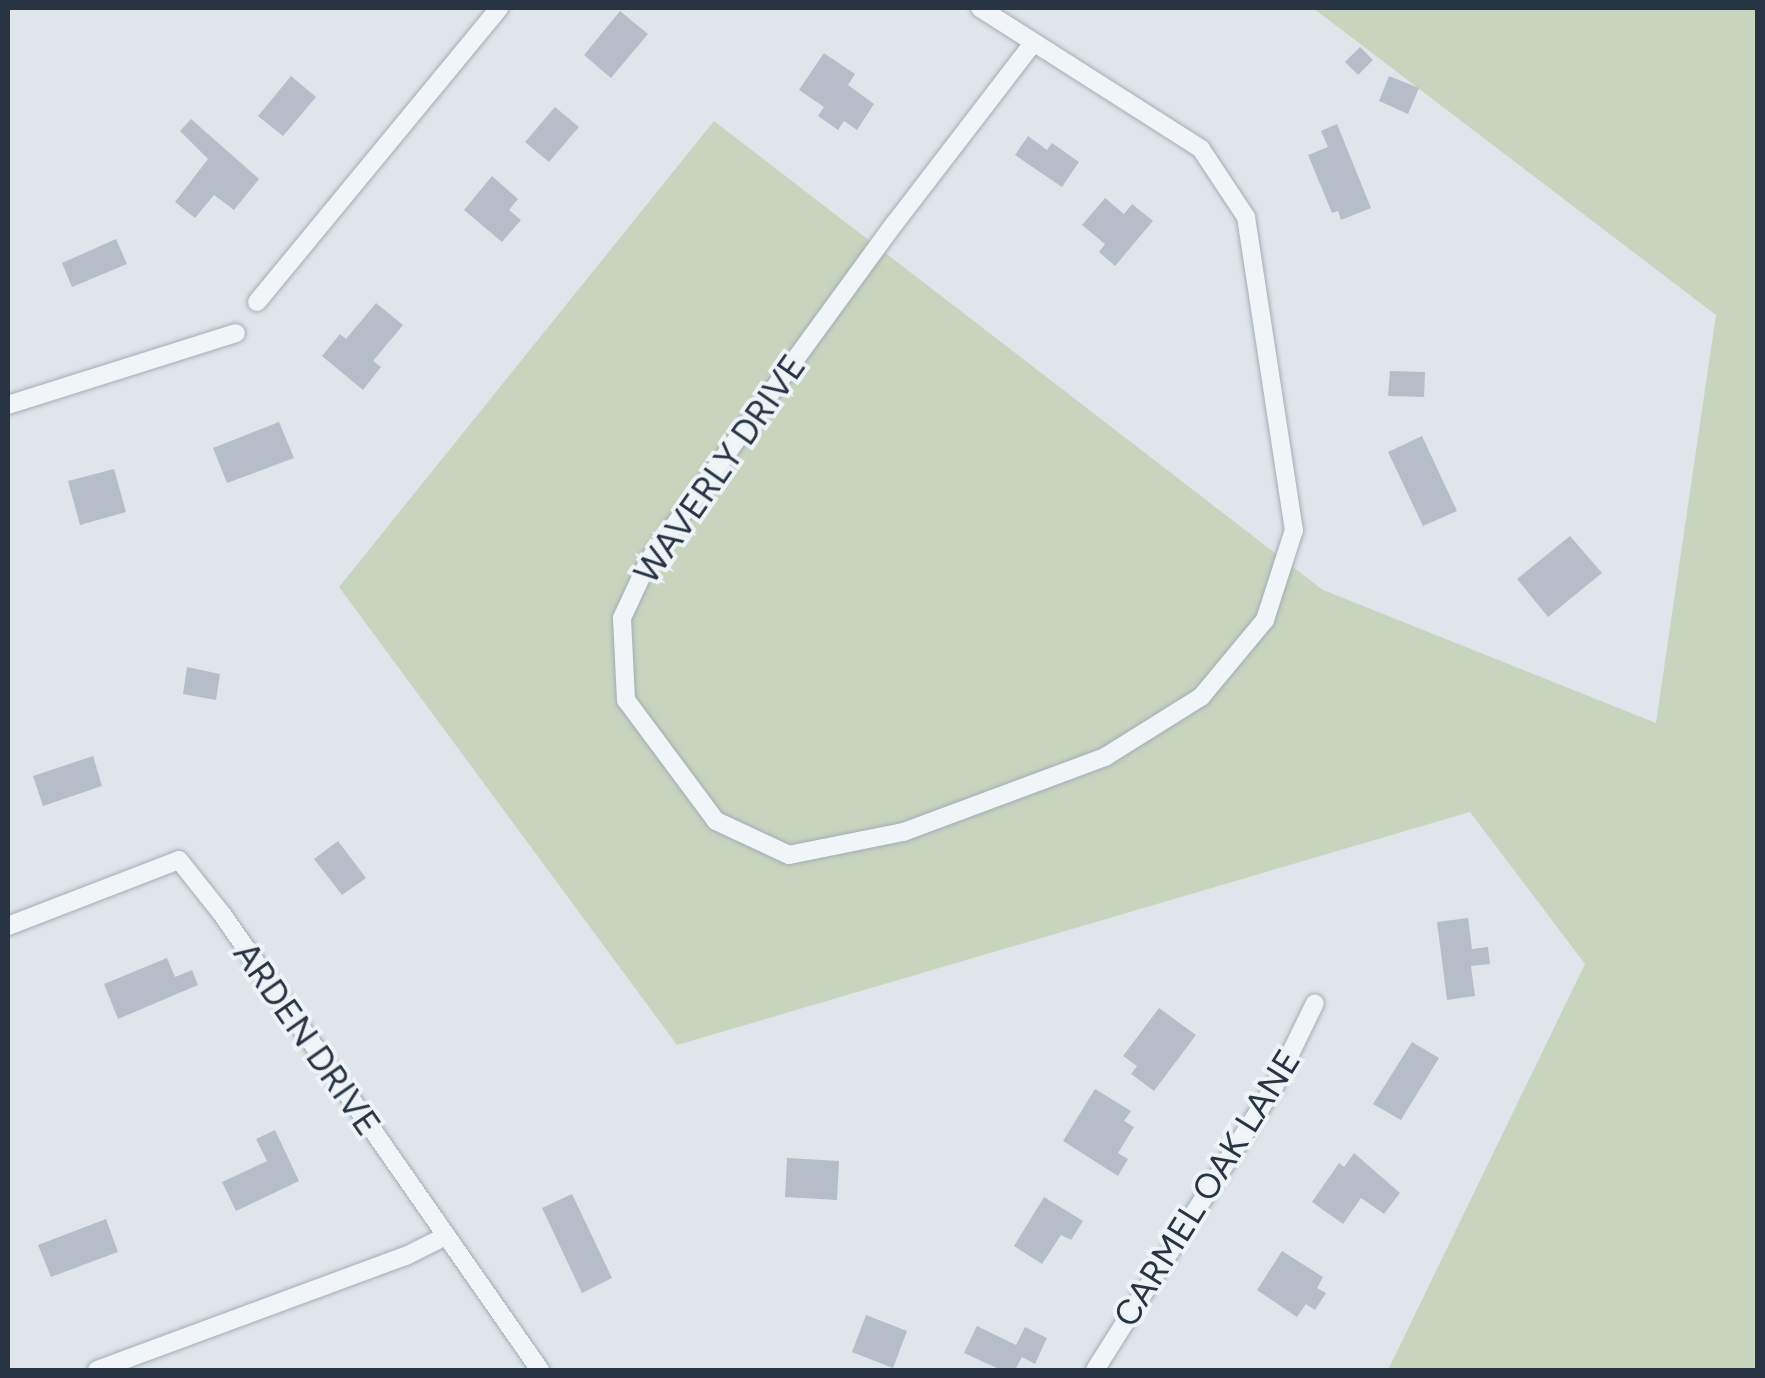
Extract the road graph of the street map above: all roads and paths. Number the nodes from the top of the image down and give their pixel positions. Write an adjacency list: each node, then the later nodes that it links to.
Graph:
1 (498, 8): 4 (street)
2 (980, 8): 3 (street, WAVERLY DRIVE)
3 (1033, 44): 3 (street, WAVERLY DRIVE)
4 (257, 302)
5 (236, 333): 6 (street)
6 (8, 405)
7 (8, 926): 9 (street, ARDEN DRIVE)
8 (1315, 1003): 12 (street, CARMEL OAK LANE)
9 (446, 1236): 10 (street); 11 (street, ARDEN DRIVE)
10 (97, 1370)
11 (540, 1370)
12 (1095, 1370)

